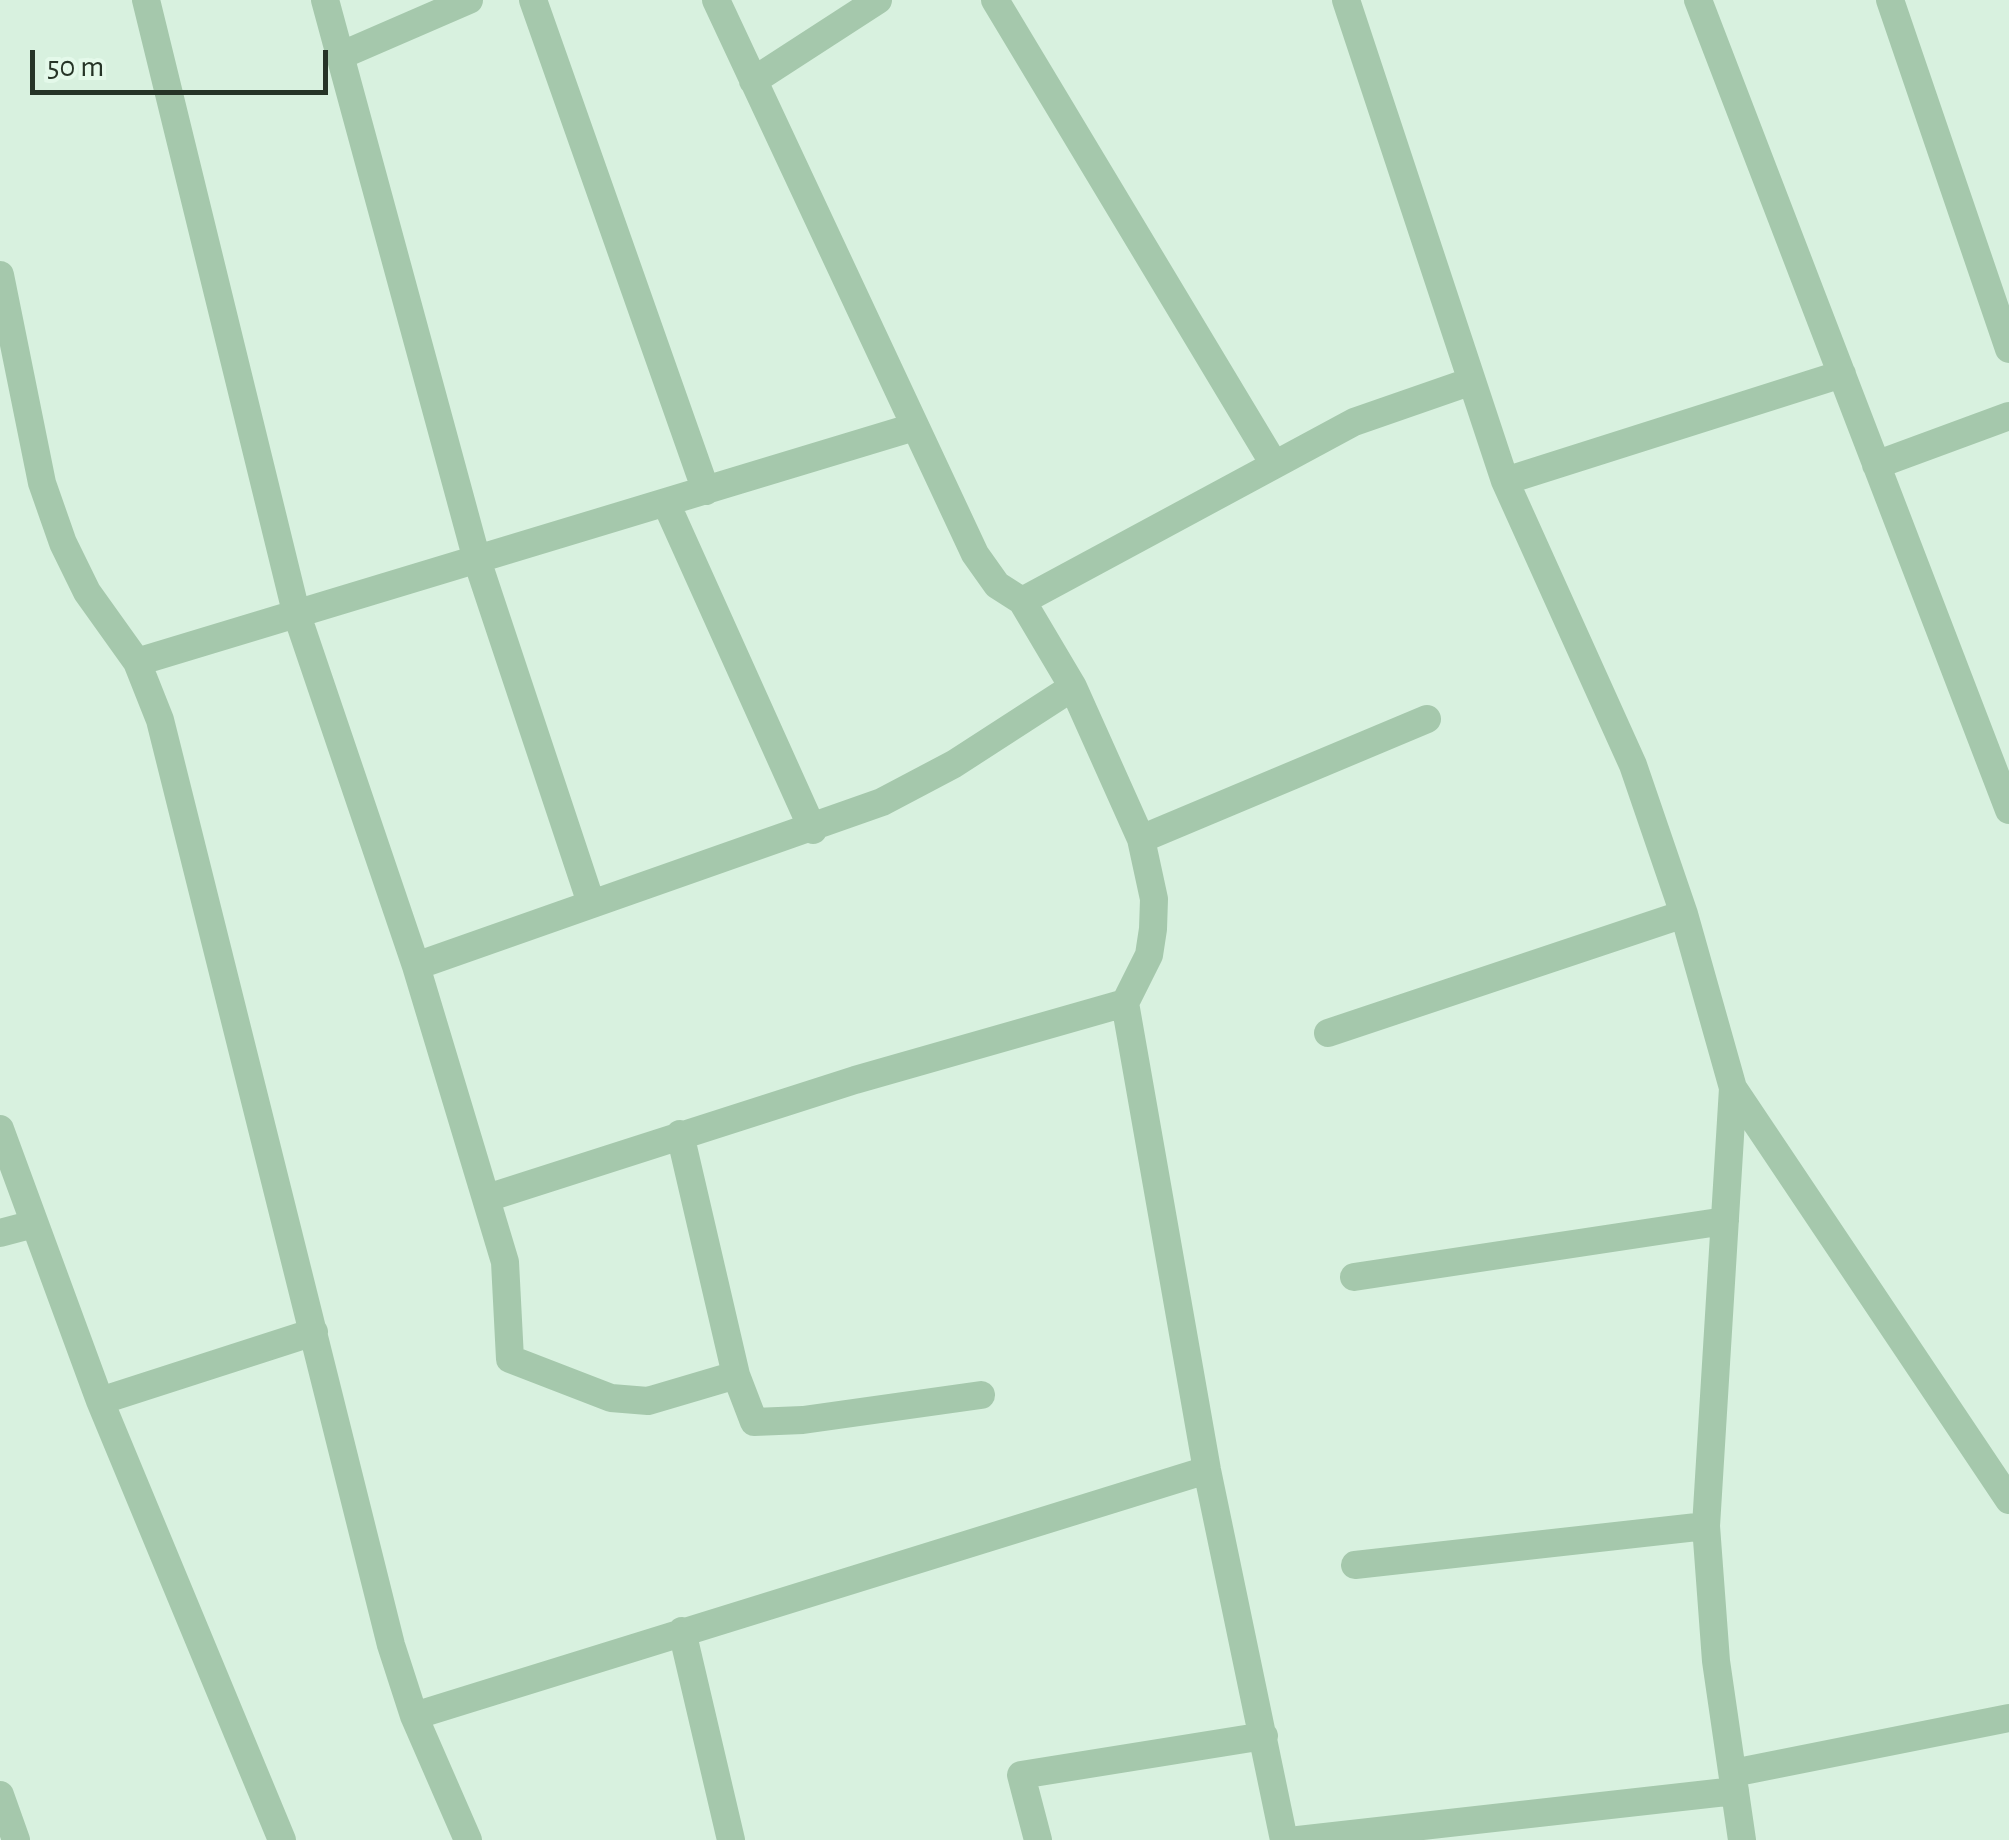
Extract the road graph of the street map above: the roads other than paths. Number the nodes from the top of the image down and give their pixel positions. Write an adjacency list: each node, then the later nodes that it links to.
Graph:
1 (146, 0): 26 (street)
2 (326, 0): 11 (street)
3 (469, 0): 11 (street)
4 (533, 0): 22 (street)
5 (716, 0): 12 (street)
6 (878, 0): 12 (street)
7 (995, 0): 19 (street)
8 (1346, 0): 16 (street)
9 (1698, 0): 15 (street)
10 (1890, 0): 14 (street)
11 (342, 55): 24 (street)
12 (753, 81): 18 (street)
13 (0, 275): 27 (street)
14 (2009, 350)
15 (1842, 374): 20 (street); 21 (street)
16 (1472, 381): 19 (street); 21 (street)
17 (2009, 416): 20 (street)
18 (914, 427): 22 (street); 25 (street)
19 (1274, 464): 25 (street)
20 (1876, 465): 30 (street)
21 (1505, 481): 34 (street)
22 (706, 491): 23 (street)
23 (666, 503): 24 (street); 31 (street)
24 (478, 560): 26 (street); 33 (street)
25 (1022, 600): 28 (street)
26 (296, 612): 27 (street); 35 (street)
27 (137, 662): 46 (street)
28 (1073, 687): 31 (street); 32 (street)
29 (1427, 719): 32 (street)
30 (2009, 810)
31 (812, 830): 33 (street)
32 (1141, 839): 36 (street)
33 (591, 903): 35 (street)
34 (1684, 914): 37 (street); 38 (street)
35 (416, 966): 41 (street)
36 (1126, 1004): 40 (street); 50 (street)
37 (1328, 1032)
38 (1734, 1088): 42 (street); 51 (street)
39 (0, 1129): 43 (street)
40 (680, 1134): 41 (street); 47 (street)
41 (487, 1198): 47 (street)
42 (1725, 1221): 45 (street); 52 (street)
43 (34, 1224): 44 (street); 49 (street)
44 (0, 1233)
45 (1354, 1277)
46 (314, 1332): 49 (street); 55 (street)
47 (736, 1374): 48 (street)
48 (981, 1394)
49 (100, 1401): 62 (street)
50 (1208, 1470): 54 (street); 57 (street)
51 (2009, 1500)
52 (1706, 1526): 53 (street); 58 (street)
53 (1355, 1566)
54 (682, 1631): 55 (street); 64 (street)
55 (414, 1716): 63 (street)
56 (2009, 1718): 58 (street)
57 (1264, 1736): 65 (street); 66 (street)
58 (1734, 1782): 60 (street); 68 (street)
59 (0, 1795): 61 (street)
60 (1489, 1830): 67 (street)
61 (16, 1840)
62 (282, 1840)
63 (468, 1840)
64 (731, 1840)
65 (1038, 1840)
66 (1284, 1840)
67 (1298, 1840)
68 (1742, 1840)

